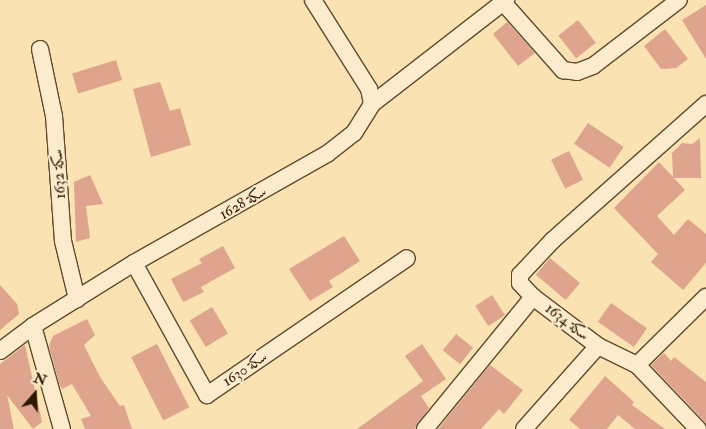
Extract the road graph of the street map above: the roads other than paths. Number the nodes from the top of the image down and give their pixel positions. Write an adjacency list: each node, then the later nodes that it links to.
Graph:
1 (313, 0): 5 (street)
2 (679, 0): 3 (street)
3 (503, 1): 5 (street)
4 (40, 49): 11 (street, سكة 1632)
5 (372, 104): 8 (street, سكة 1628)
6 (706, 104): 9 (street, سكة 1634)
7 (407, 258): 8 (street, سكة 1630)
8 (134, 263): 11 (street, سكة 1628)
9 (533, 297): 13 (street, سكة 1634); 17 (street)
10 (706, 297): 15 (street)
11 (77, 298): 12 (street, سكة 1628)
12 (33, 326): 14 (street, سكة 1628); 16 (street)
13 (598, 346): 15 (street, سكة 1634); 18 (street)
14 (0, 352)
15 (637, 364): 19 (street, سكة 1634)
16 (62, 429)
17 (425, 429)
18 (524, 429)
19 (698, 429)

